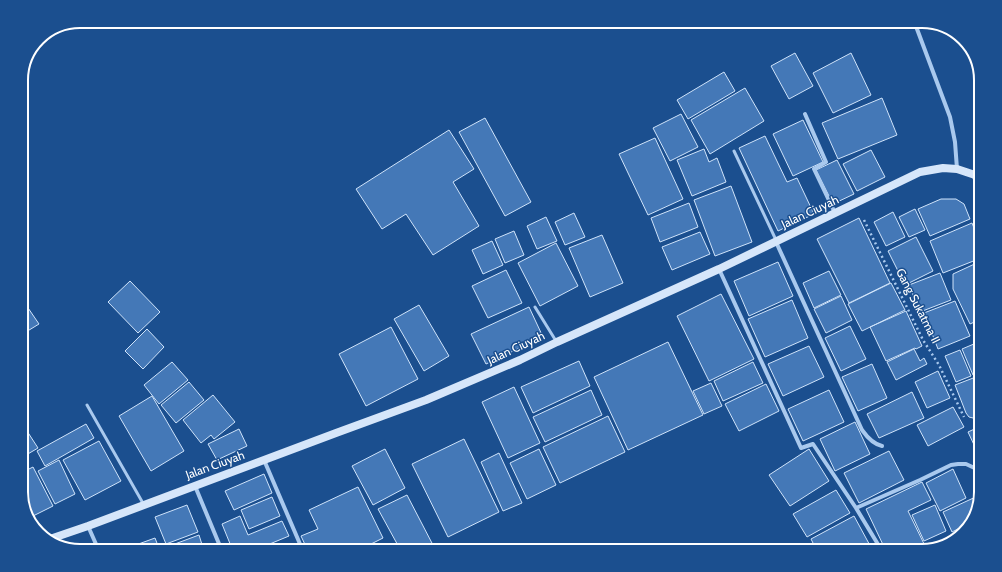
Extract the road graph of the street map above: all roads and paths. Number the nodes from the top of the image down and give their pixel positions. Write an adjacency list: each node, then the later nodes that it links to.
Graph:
1 (917, 28): 4 (street)
2 (805, 114): 7 (street)
3 (734, 151): 8 (lane)
4 (957, 169): 5 (street, Jalan Ciuyah); 6 (street, Jalan Ciuyah)
5 (974, 175)
6 (856, 204): 7 (street, Jalan Ciuyah); 13 (path, Gang Sukatma II)
7 (835, 213): 8 (street, Jalan Ciuyah)
8 (776, 241): 9 (street, Jalan Ciuyah); 14 (street)
9 (719, 269): 11 (street, Jalan Ciuyah); 19 (street)
10 (535, 307): 11 (lane)
11 (556, 342): 15 (street, Jalan Ciuyah)
12 (87, 405): 18 (lane)
13 (964, 416)
14 (882, 446)
15 (264, 460): 17 (street, Jalan Ciuyah); 24 (street)
16 (974, 468): 19 (street)
17 (195, 485): 18 (street, Jalan Ciuyah); 23 (street)
18 (144, 505): 20 (street, Jalan Ciuyah)
19 (856, 508): 25 (street)
20 (88, 526): 21 (street, Jalan Ciuyah); 22 (street)
21 (55, 537)
22 (96, 544)
23 (219, 544)
24 (300, 544)
25 (878, 544)

